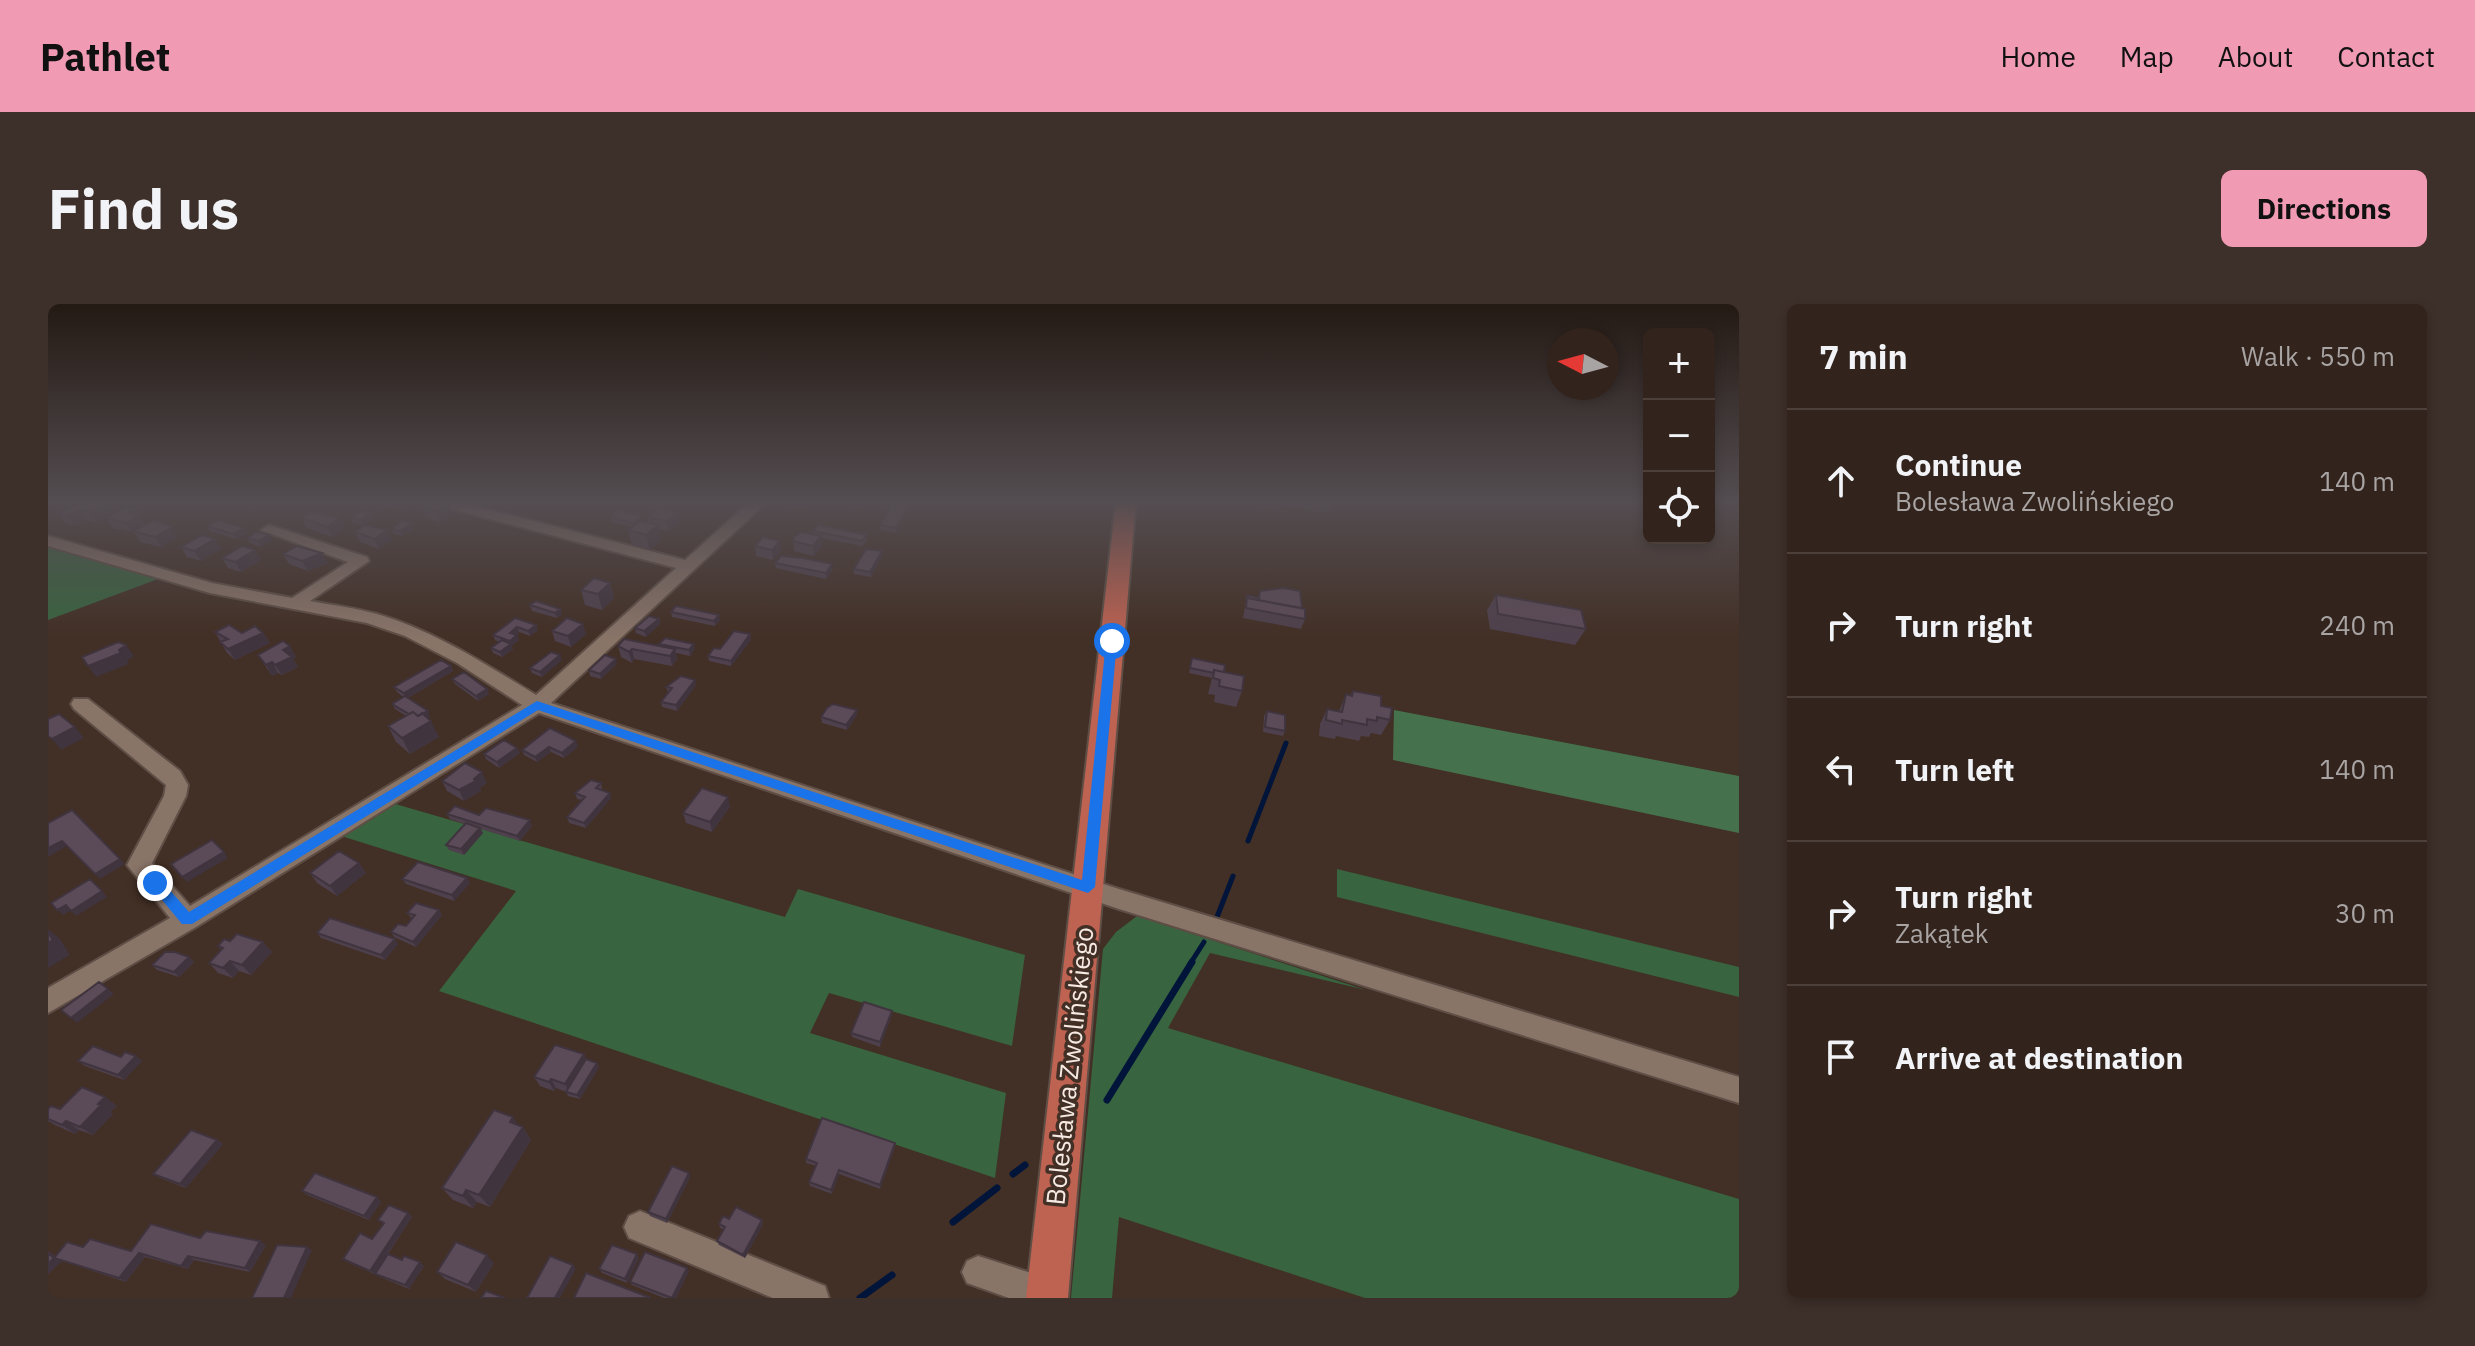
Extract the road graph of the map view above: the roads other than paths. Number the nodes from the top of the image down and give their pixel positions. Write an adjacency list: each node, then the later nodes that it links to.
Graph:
1 (67, 546): 7 (street)
2 (318, 546): 7 (street)
3 (612, 546): 6 (street)
4 (709, 546): 6 (street)
5 (1121, 546): 10 (main road, Bolesława Zwolińskiego)
6 (687, 566): 9 (street)
7 (296, 603): 9 (street)
8 (81, 704): 11 (street)
9 (537, 705): 10 (street); 11 (street)
10 (1088, 887): 13 (street); 16 (main road, Bolesława Zwolińskiego)
11 (187, 920): 12 (street)
12 (48, 1001)
13 (1739, 1090)
14 (640, 1227): 17 (street)
15 (978, 1272): 16 (street)
16 (1047, 1296)
17 (813, 1298)

